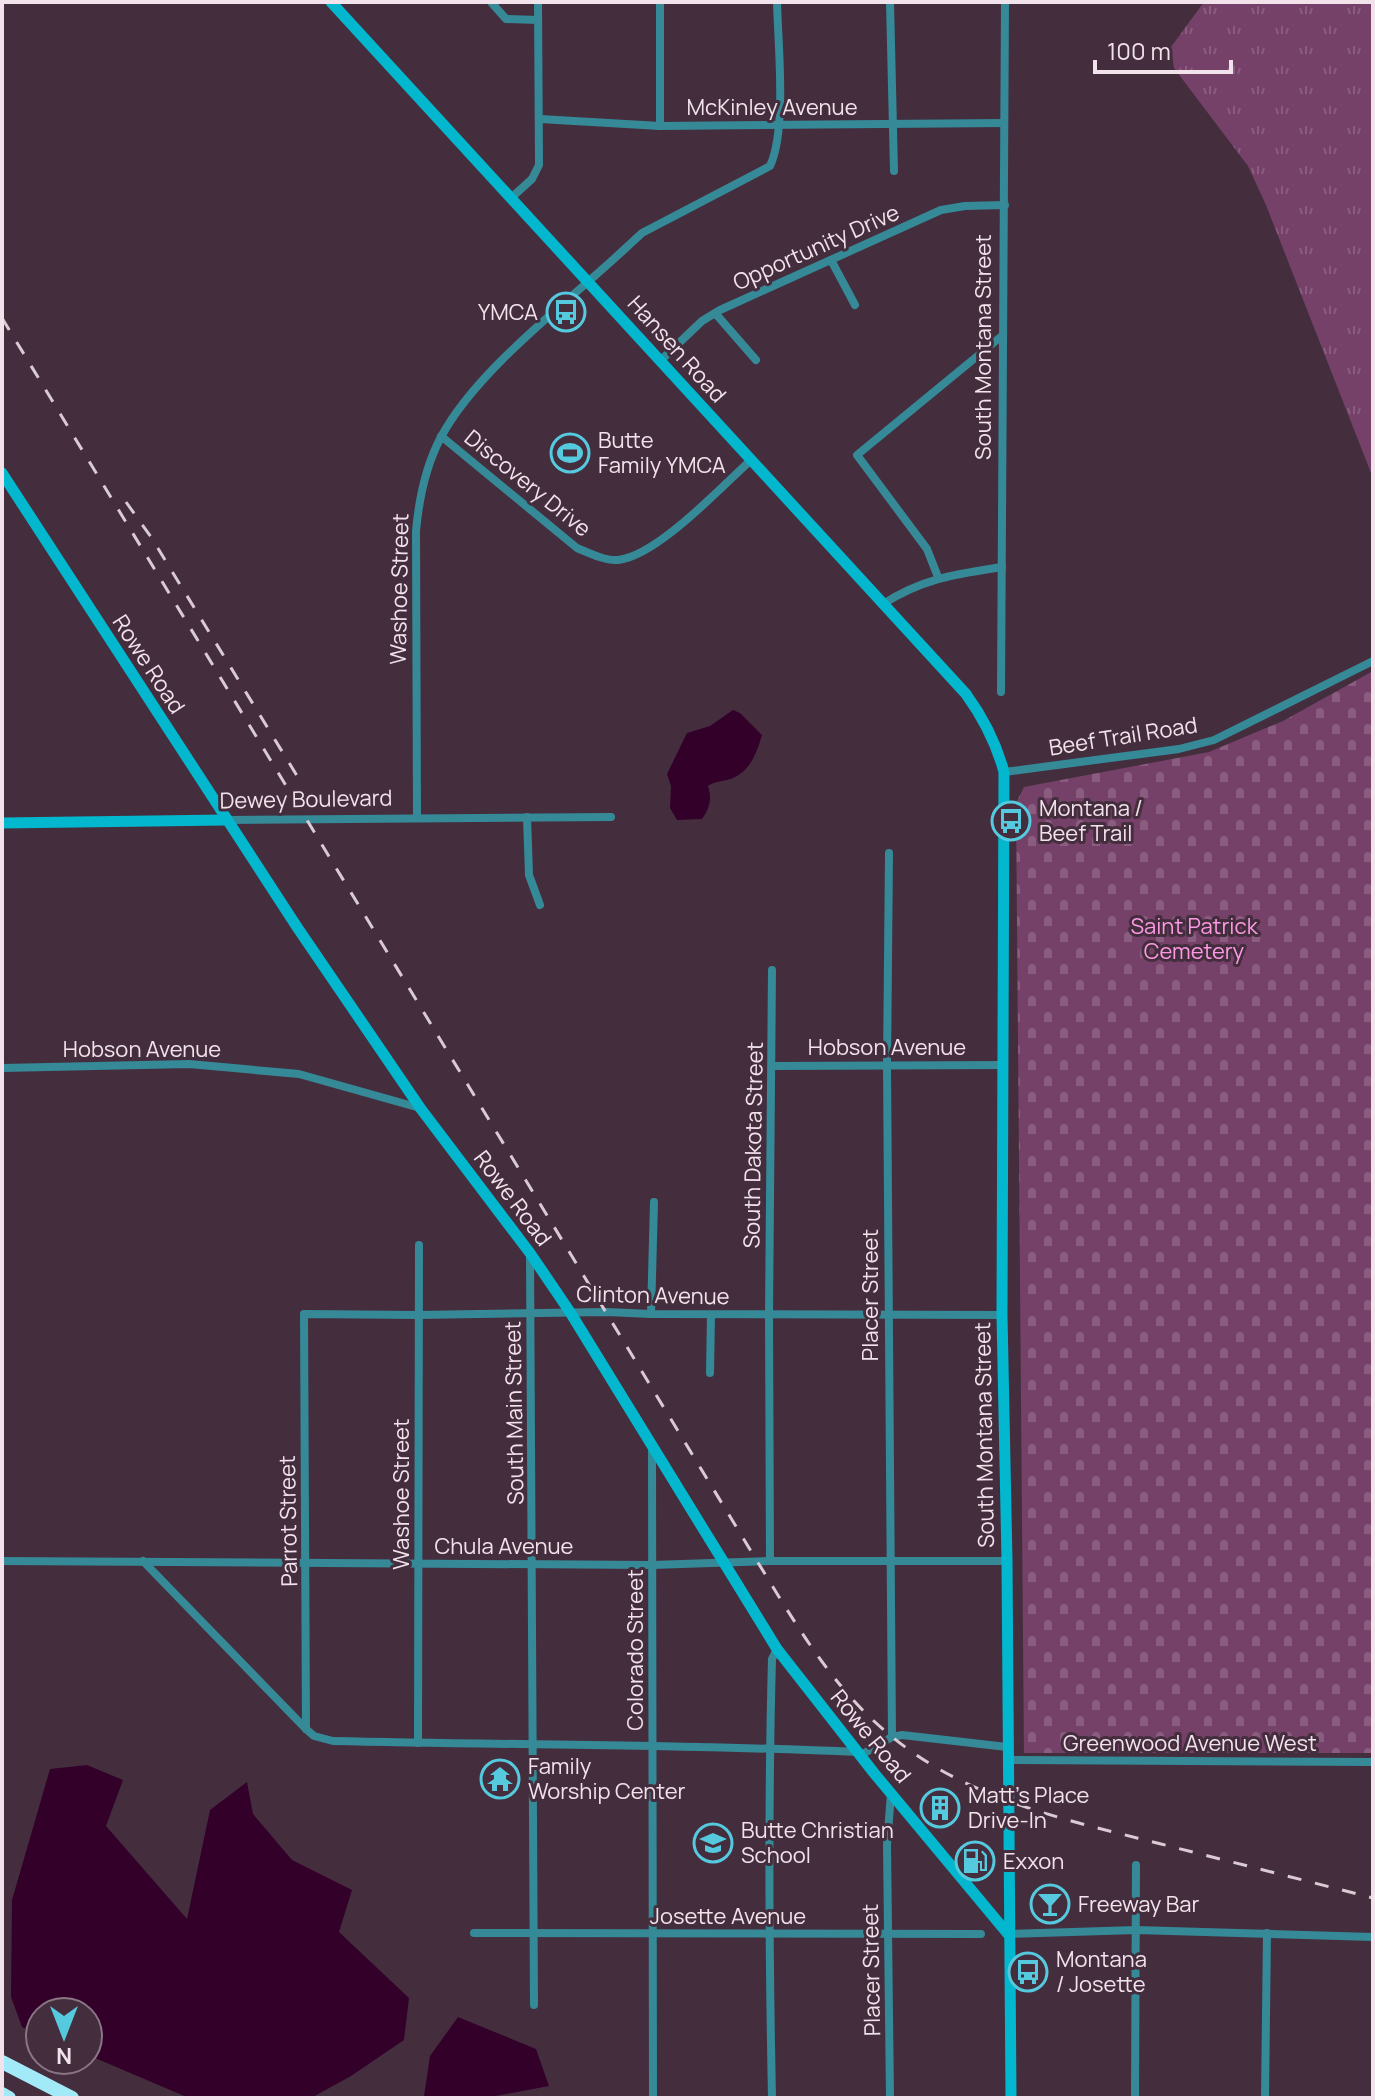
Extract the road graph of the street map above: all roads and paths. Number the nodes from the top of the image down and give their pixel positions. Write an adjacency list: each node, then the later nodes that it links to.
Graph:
1 (331, 2): 15 (main road, Hansen Road)
2 (491, 2): 8 (street)
3 (538, 2): 8 (street)
4 (660, 2): 12 (street)
5 (777, 2): 13 (street)
6 (890, 2): 11 (street)
7 (1005, 2): 10 (street, South Montana Street)
8 (538, 20): 9 (street)
9 (540, 119): 12 (street, McKinley Avenue); 15 (street)
10 (1004, 123): 11 (street, McKinley Avenue); 16 (street, South Montana Street)
11 (892, 125): 13 (street, McKinley Avenue); 14 (street)
12 (660, 126): 13 (street, McKinley Avenue)
13 (779, 126): 18 (street)
14 (894, 171)
15 (511, 198): 18 (main road, Hansen Road)
16 (1005, 205): 17 (street, Opportunity Drive); 21 (street, South Montana Street)
17 (831, 260): 19 (street); 20 (street, Opportunity Drive)
18 (589, 282): 23 (main road, Hansen Road); 24 (street, Washoe Street)
19 (855, 305)
20 (715, 313): 22 (street); 23 (street, Opportunity Drive)
21 (1003, 335): 27 (street, South Montana Street); 28 (street)
22 (756, 360)
23 (660, 361): 25 (main road, Hansen Road)
24 (441, 436): 25 (street, Discovery Drive); 33 (street, Washoe Street)
25 (750, 461): 29 (main road, Hansen Road)
26 (2, 473): 36 (main road, Rowe Road)
27 (1002, 567): 28 (street); 31 (street, South Montana Street)
28 (938, 577): 29 (street)
29 (883, 604): 32 (main road, Hansen Road)
30 (1373, 661): 32 (street, Beef Trail Road)
31 (1001, 692)
32 (1004, 772): 42 (main road, South Montana Street)
33 (417, 817): 34 (street, Dewey Boulevard); 36 (street, Dewey Boulevard)
34 (527, 817): 35 (street, Dewey Boulevard); 39 (street)
35 (611, 817)
36 (226, 820): 37 (main road, Dewey Boulevard); 45 (main road, Rowe Road)
37 (2, 823)
38 (889, 853): 41 (street, Placer Street)
39 (540, 905)
40 (772, 970): 43 (street, South Dakota Street)
41 (887, 1065): 42 (street, Hobson Avenue); 43 (street, Hobson Avenue); 53 (street, Placer Street)
42 (1002, 1065): 57 (main road, South Montana Street)
43 (773, 1066): 56 (street, South Dakota Street)
44 (2, 1068): 45 (street, Hobson Avenue)
45 (421, 1109): 48 (main road, Rowe Road)
46 (654, 1202): 52 (street)
47 (419, 1245): 54 (street, Washoe Street)
48 (530, 1253): 49 (main road, Rowe Road); 50 (street, South Main Street)
49 (570, 1312): 50 (street, Clinton Avenue); 52 (street, Clinton Avenue); 59 (main road, Rowe Road)
50 (531, 1313): 54 (street, Clinton Avenue); 68 (street, South Main Street)
51 (304, 1314): 54 (street, Clinton Avenue); 62 (street, Parrot Street)
52 (651, 1314): 55 (street, Clinton Avenue)
53 (889, 1314): 56 (street, Clinton Avenue); 57 (street, Clinton Avenue); 64 (street, Placer Street)
54 (418, 1315): 67 (street, Washoe Street)
55 (711, 1315): 56 (street, Clinton Avenue); 58 (street)
56 (769, 1315): 63 (street, South Dakota Street)
57 (1002, 1315): 65 (main road, South Montana Street)
58 (710, 1373)
59 (652, 1442): 66 (main road, Rowe Road); 69 (street, Colorado Street)
60 (2, 1561): 61 (street, Chula Avenue)
61 (143, 1561): 62 (street, Chula Avenue); 71 (street)
62 (307, 1561): 67 (street, Chula Avenue); 71 (street, Parrot Street)
63 (770, 1561): 64 (street, Chula Avenue); 66 (street, Chula Avenue)
64 (889, 1561): 65 (street, Chula Avenue); 72 (street, Placer Street)
65 (1007, 1561): 76 (main road, South Montana Street)
66 (723, 1562): 69 (street, Chula Avenue); 70 (main road, Rowe Road)
67 (419, 1563): 68 (street, Chula Avenue); 73 (street, Washoe Street)
68 (533, 1564): 69 (street, Chula Avenue); 75 (street, South Main Street)
69 (652, 1565): 74 (street, Colorado Street)
70 (777, 1649): 77 (street); 78 (main road, Rowe Road)
71 (306, 1729): 73 (street)
72 (892, 1737): 76 (street); 78 (street)
73 (418, 1743): 75 (street)
74 (653, 1744): 75 (street); 77 (street); 88 (street, Colorado Street)
75 (534, 1746): 85 (street, South Main Street)
76 (1007, 1747): 79 (main road, South Montana Street)
77 (769, 1748): 78 (street); 86 (street)
78 (860, 1753): 81 (main road, Rowe Road)
79 (1007, 1760): 80 (street, Greenwood Avenue West); 90 (main road, South Montana Street)
80 (1373, 1762)
81 (891, 1793): 90 (main road, Rowe Road); 91 (street, Placer Street)
82 (1136, 1865): 83 (street)
83 (1136, 1930): 87 (street); 90 (street); 102 (street)
84 (474, 1933): 85 (street, Josette Avenue)
85 (535, 1933): 88 (street, Josette Avenue); 93 (street, South Main Street)
86 (768, 1933): 88 (street, Josette Avenue); 91 (street, Josette Avenue); 99 (street)
87 (1267, 1933): 92 (street); 103 (street)
88 (652, 1934): 98 (street, Colorado Street)
89 (981, 1934): 91 (street, Josette Avenue)
90 (1008, 1934): 101 (main road, South Montana Street)
91 (889, 1935): 100 (street, Placer Street)
92 (1373, 1937)
93 (534, 2005)
94 (2, 2062): 97 (highway)
95 (2, 2094): 96 (highway)
96 (9, 2098)
97 (72, 2098)
98 (653, 2098)
99 (772, 2098)
100 (890, 2098)
101 (1011, 2098)
102 (1135, 2098)
103 (1265, 2098)

